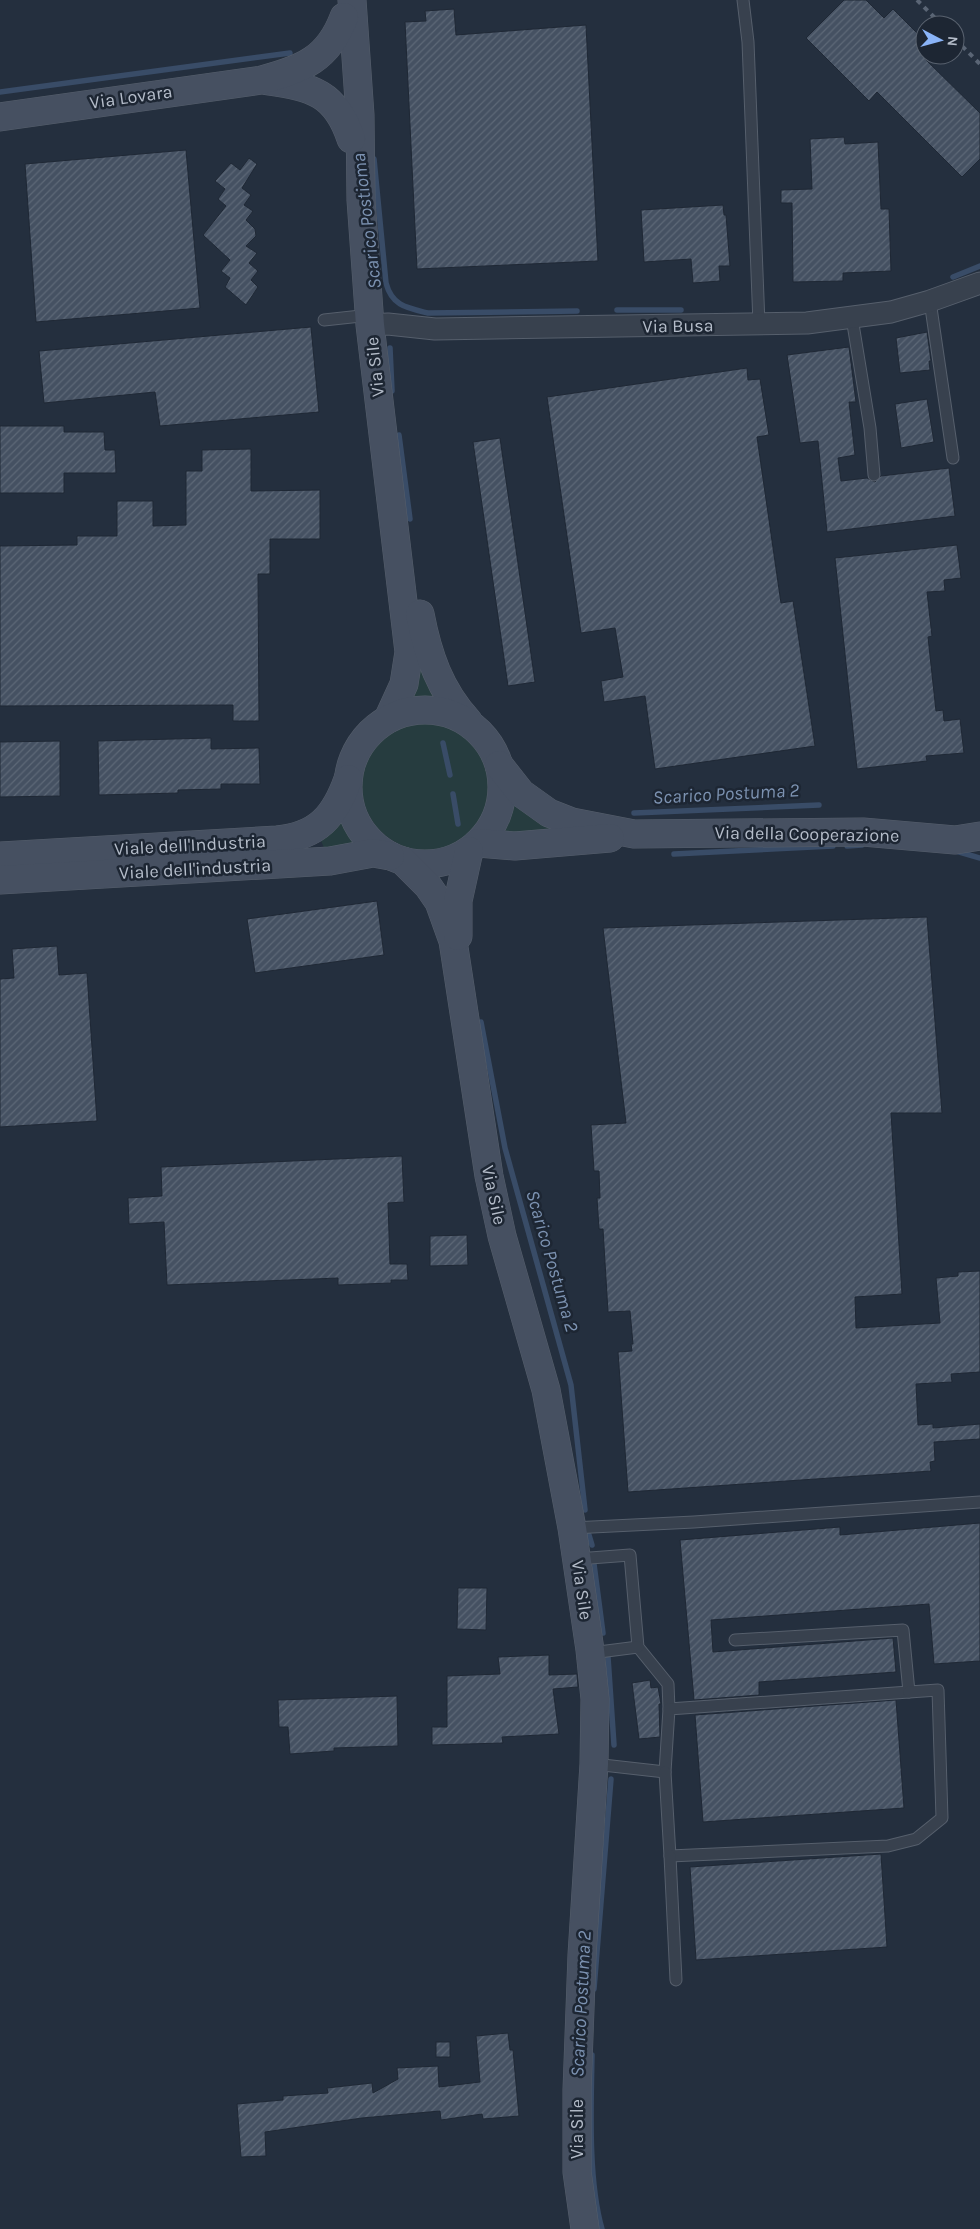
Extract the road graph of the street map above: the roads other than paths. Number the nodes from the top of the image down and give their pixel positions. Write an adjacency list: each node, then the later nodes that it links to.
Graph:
1 (743, 0): 12 (lane)
2 (347, 6): 3 (street, Via Lovara); 5 (street, Via Sile); 6 (street, Via Sile)
3 (262, 80): 4 (street, Via Lovara); 5 (street, Via Lovara)
4 (0, 117)
5 (351, 139): 6 (street, Via Sile)
6 (361, 200): 11 (street, Via Sile)
7 (980, 283): 8 (street, Via Busa)
8 (930, 301): 9 (street, Via Busa); 13 (lane)
9 (852, 318): 12 (street, Via Busa); 14 (lane)
10 (324, 320): 11 (lane)
11 (370, 320): 12 (street, Via Busa); 15 (street, Via Sile)
12 (759, 324)
13 (953, 458)
14 (874, 475)
15 (396, 533): 16 (street, Via Sile); 17 (street, Via Sile)
16 (401, 593): 17 (lane); 18 (street, Via Sile)
17 (427, 647): 19 (street, Via Sile)
18 (388, 719): 19 (street); 21 (street)
19 (471, 724): 20 (street)
20 (499, 765): 22 (street, Via della Cooperazione); 24 (street)
21 (349, 777): 25 (street, Viale dell'Industria); 26 (street)
22 (634, 834): 23 (street, Via della Cooperazione); 24 (street, Via della Cooperazione)
23 (980, 836)
24 (474, 847): 26 (street); 28 (street, Via Sile)
25 (0, 856)
26 (396, 859): 27 (street, Viale dell'industria); 28 (street, Via Sile)
27 (0, 880)
28 (458, 962): 30 (street, Via Sile)
29 (980, 1502): 30 (lane)
30 (572, 1528): 31 (street, Via Sile)
31 (577, 1559): 33 (lane); 34 (street, Via Sile)
32 (735, 1640): 35 (lane)
33 (638, 1647): 34 (lane); 36 (lane)
34 (591, 1653): 37 (street, Via Sile)
35 (909, 1692): 36 (lane); 39 (lane)
36 (669, 1708): 38 (lane)
37 (594, 1764): 38 (lane); 41 (street, Via Sile)
38 (665, 1772): 39 (lane)
39 (670, 1856): 40 (lane)
40 (676, 1980)
41 (585, 2229)

